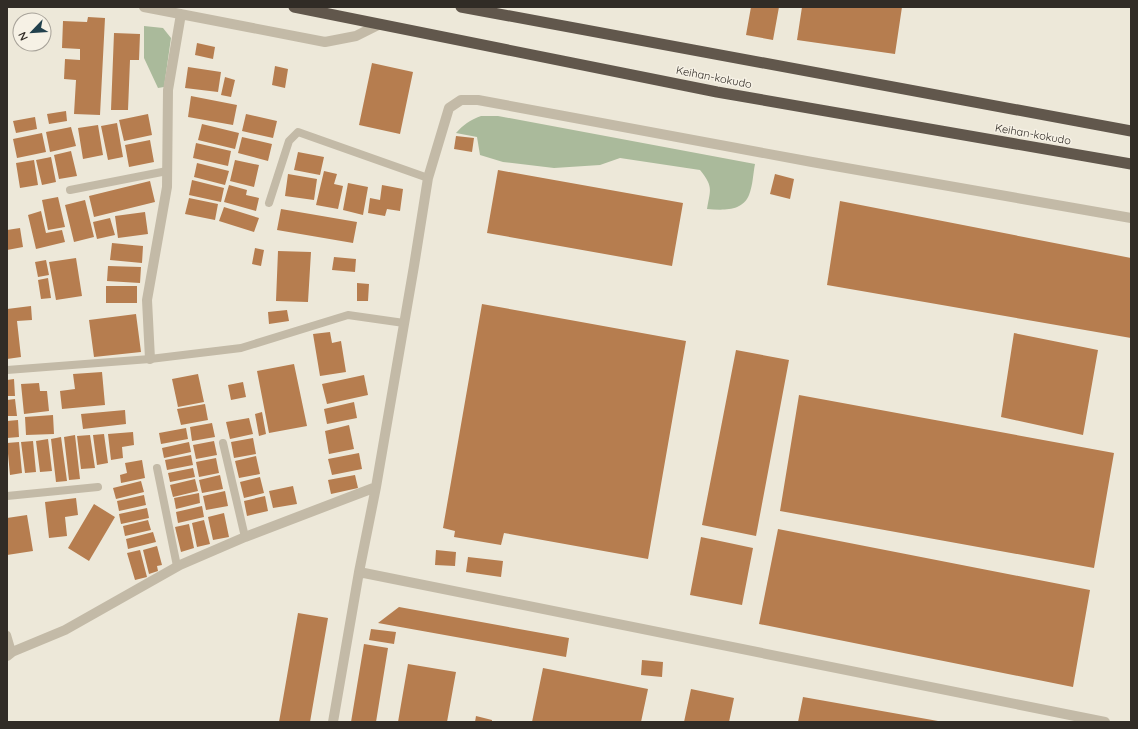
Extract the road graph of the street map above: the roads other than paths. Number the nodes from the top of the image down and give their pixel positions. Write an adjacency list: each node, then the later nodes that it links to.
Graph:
1 (144, 7): 4 (street)
2 (294, 7): 5 (highway, Keihan-kokudo)
3 (461, 7): 6 (highway, Keihan-kokudo)
4 (181, 14): 5 (street); 8 (street)
5 (380, 24): 7 (highway, Keihan-kokudo)
6 (1131, 131)
7 (1131, 164)
8 (167, 171): 10 (lane); 14 (street)
9 (428, 178): 11 (lane); 12 (street); 13 (street)
10 (70, 190)
11 (269, 204)
12 (1131, 218)
13 (404, 323): 14 (lane); 19 (street)
14 (150, 359): 15 (lane)
15 (7, 370)
16 (223, 444): 21 (lane)
17 (157, 468): 22 (lane)
18 (98, 487): 20 (lane)
19 (376, 487): 21 (street); 23 (street)
20 (7, 496)
21 (245, 537): 22 (street)
22 (177, 566): 25 (street)
23 (359, 572): 26 (street); 27 (street)
24 (7, 634): 25 (lane)
25 (10, 654)
26 (333, 722)
27 (1104, 722)

